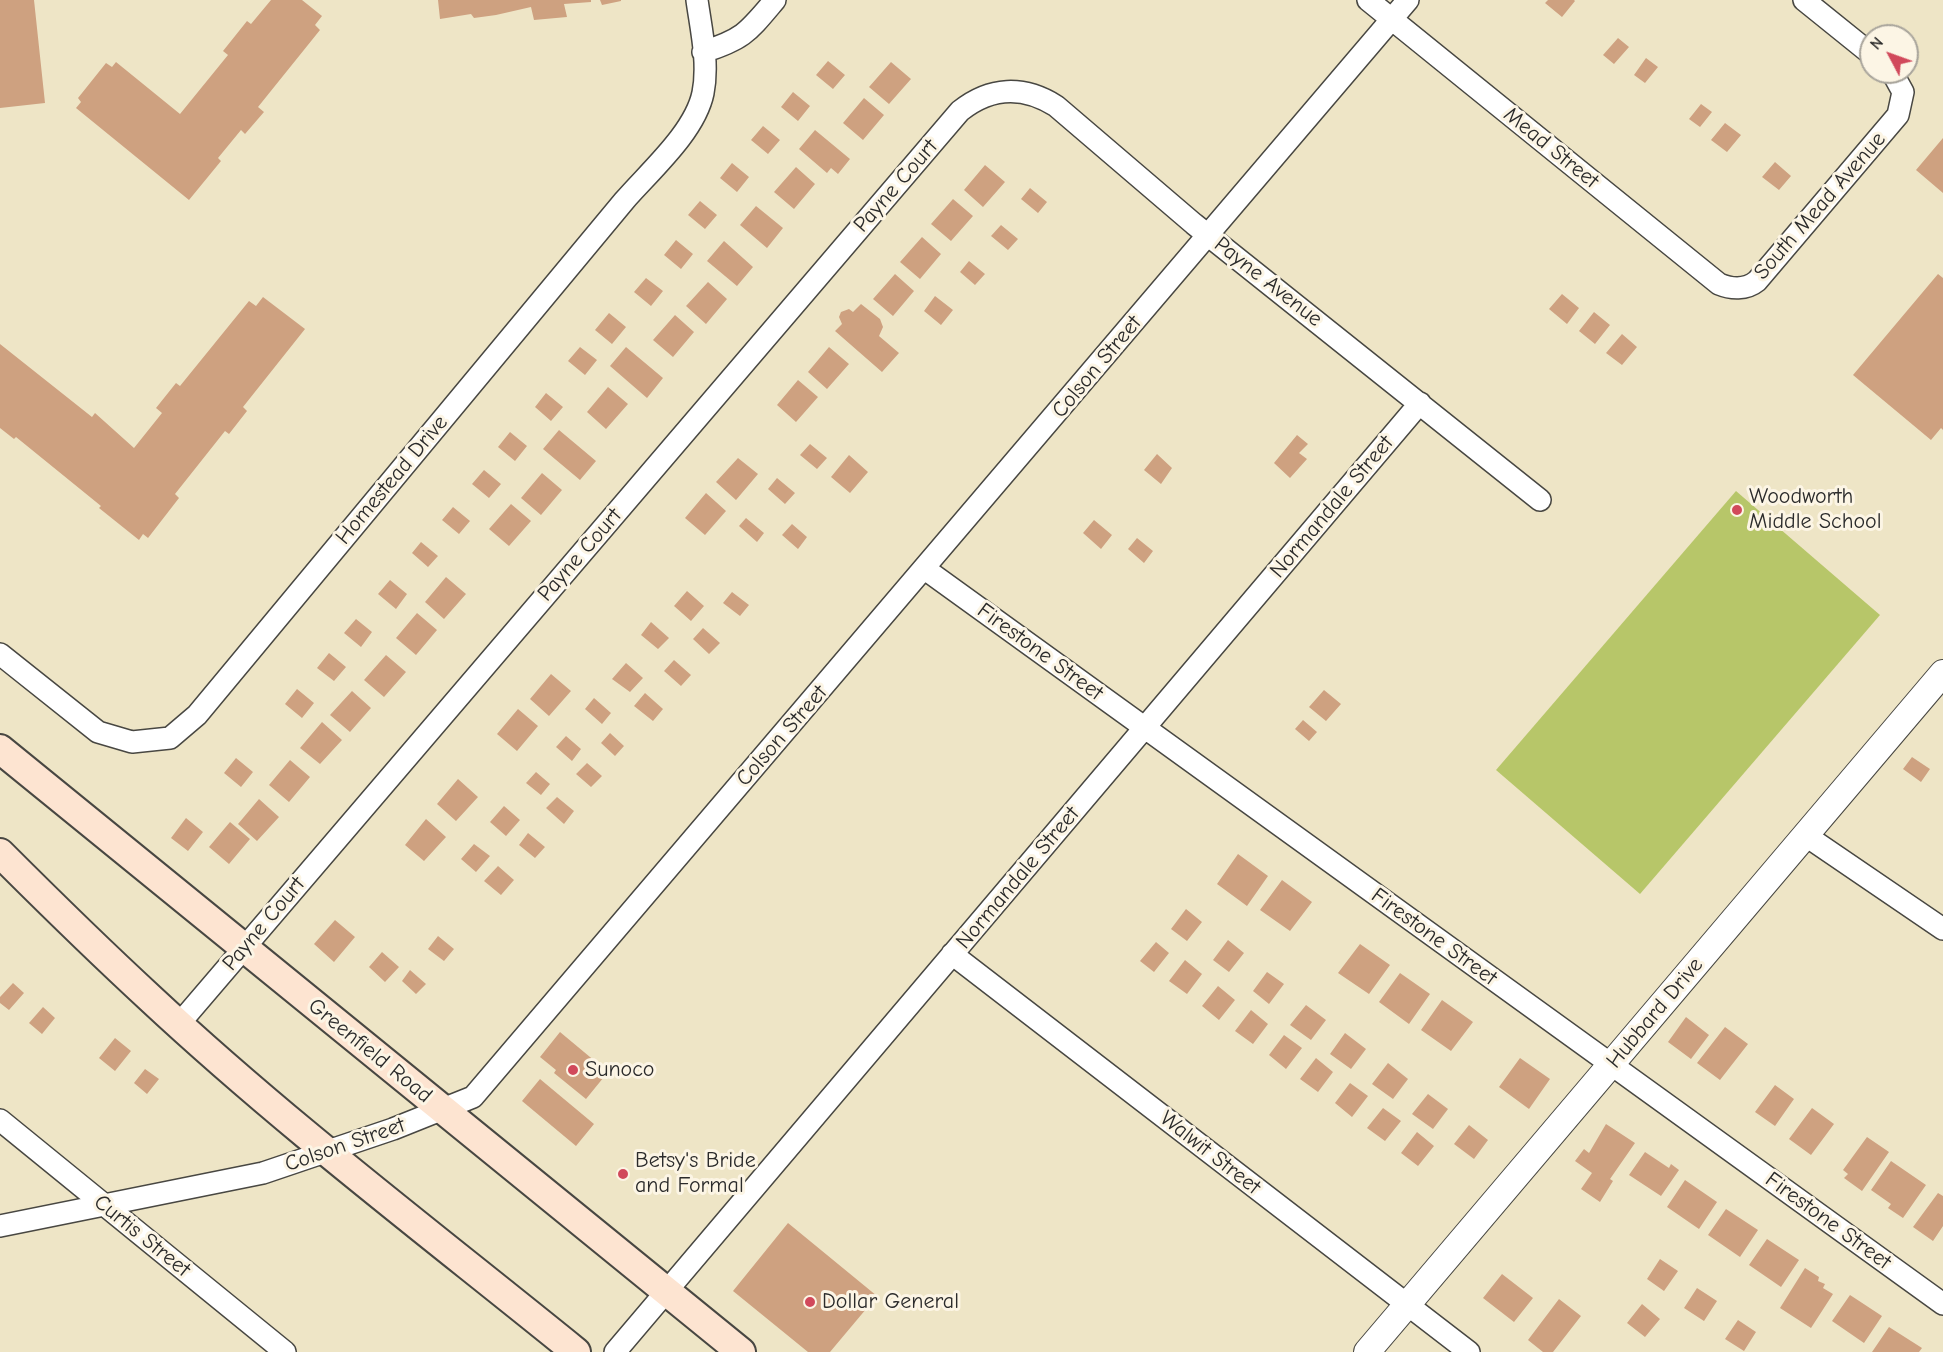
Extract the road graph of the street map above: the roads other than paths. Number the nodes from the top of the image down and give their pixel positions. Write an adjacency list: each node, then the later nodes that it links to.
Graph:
1 (697, 0): 8 (street, Homestead Drive)
2 (775, 0): 8 (street)
3 (1368, 0): 6 (street, Mead Street)
4 (1408, 0): 6 (street, Colson Street)
5 (1804, 0): 7 (street)
6 (1392, 19): 11 (street, Colson Street); 12 (street, Mead Street)
7 (1859, 44)
8 (703, 52): 16 (street, Homestead Drive)
9 (1899, 84): 12 (street, South Mead Avenue)
10 (987, 94): 11 (street, Payne Avenue); 23 (street, Payne Court)
11 (1209, 235): 13 (street, Payne Avenue); 15 (street, Colson Street)
12 (1737, 288)
13 (1420, 403): 14 (street, Payne Avenue); 18 (street, Normandale Street)
14 (1540, 500)
15 (925, 569): 18 (street, Firestone Street); 27 (street, Colson Street)
16 (0, 654)
17 (1943, 673): 20 (street, Hubbard Drive)
18 (1145, 728): 24 (street, Normandale Street); 26 (street, Firestone Street)
19 (0, 749): 23 (main road, Greenfield Road)
20 (1805, 835): 22 (street); 26 (street, Hubbard Drive)
21 (0, 854): 25 (main road)
22 (1943, 929)
23 (244, 947): 25 (street, Payne Court); 27 (main road, Greenfield Road)
24 (952, 954): 32 (street, Normandale Street); 34 (street, Walwit Street)
25 (179, 1024): 29 (main road)
26 (1611, 1065): 33 (street, Firestone Street); 34 (street, Hubbard Drive)
27 (443, 1110): 29 (street, Colson Street); 32 (main road, Greenfield Road)
28 (0, 1120): 30 (street, Curtis Street)
29 (328, 1150): 30 (street, Colson Street); 36 (main road)
30 (104, 1205): 31 (street, Colson Street); 35 (street, Curtis Street)
31 (0, 1226)
32 (667, 1292): 37 (street, Normandale Street); 38 (main road, Greenfield Road)
33 (1943, 1304)
34 (1408, 1305): 39 (street, Hubbard Drive); 40 (street, Walwit Street)
35 (285, 1352)
36 (576, 1352)
37 (615, 1352)
38 (741, 1352)
39 (1367, 1352)
40 (1469, 1352)

